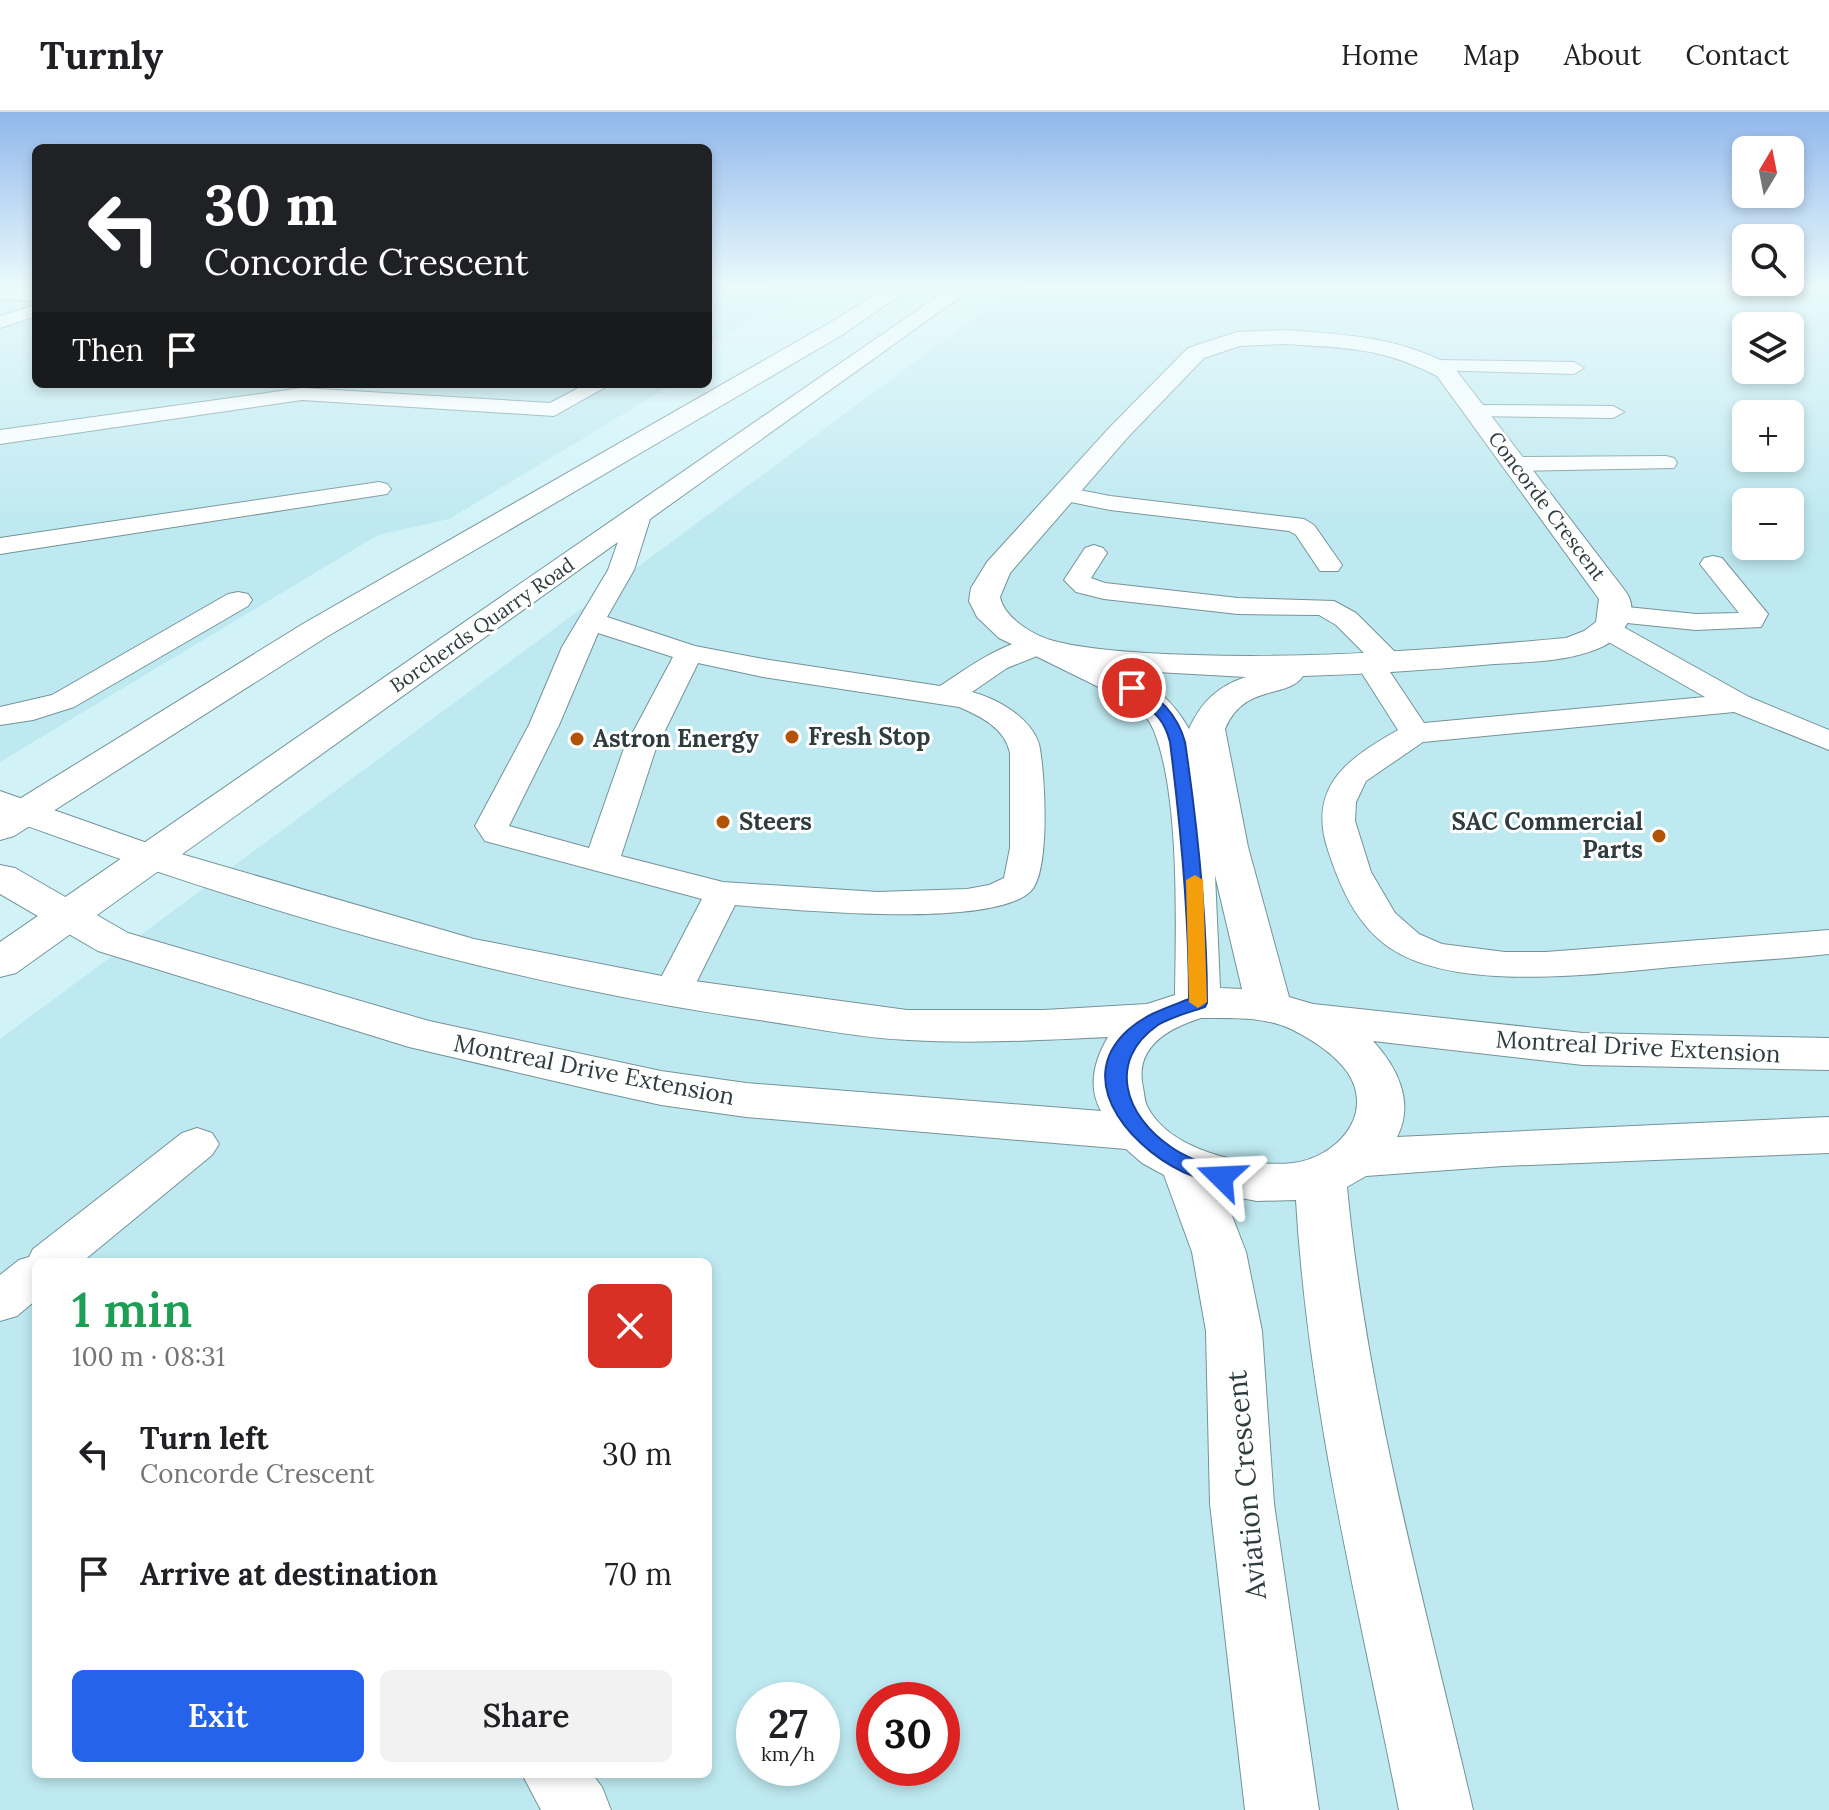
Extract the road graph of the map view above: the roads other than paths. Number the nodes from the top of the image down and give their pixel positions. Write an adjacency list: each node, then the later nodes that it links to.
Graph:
1 (770, 366): 31 (street)
2 (852, 366): 15 (street, Borcherds Quarry Road)
3 (1184, 366): 14 (street, Concorde Crescent)
4 (1438, 366): 8 (street, Concorde Crescent)
5 (1454, 366): 6 (lane)
6 (1574, 368)
7 (594, 388): 10 (lane)
8 (1476, 411): 9 (lane); 12 (street, Concorde Crescent)
9 (1613, 412)
10 (0, 437)
11 (1666, 463): 12 (lane)
12 (1517, 464): 22 (street, Concorde Crescent)
13 (379, 489): 16 (lane)
14 (1064, 494): 19 (lane); 23 (street, Concorde Crescent)
15 (639, 516): 21 (lane); 32 (street, Borcherds Quarry Road)
16 (0, 546)
17 (1094, 553): 25 (lane)
18 (1713, 564): 22 (lane)
19 (1329, 565)
20 (238, 600): 28 (lane)
21 (593, 622): 24 (lane); 33 (lane)
22 (1612, 622): 25 (street, Concorde Crescent); 27 (lane)
23 (1046, 648): 25 (street, Concorde Crescent); 26 (lane); 40 (street, Concorde Crescent)
24 (689, 653): 26 (lane); 33 (lane)
25 (1369, 664): 29 (lane); 41 (street, Concorde Crescent)
26 (947, 695): 35 (lane)
27 (1738, 703): 29 (lane); 30 (lane)
28 (0, 716)
29 (1415, 733): 37 (lane)
30 (1829, 741)
31 (9, 814): 32 (street)
32 (150, 858): 36 (street, Borcherds Quarry Road); 39 (street)
33 (602, 862): 35 (lane)
34 (0, 877): 36 (street, Montreal Drive Extension)
35 (723, 893): 39 (lane)
36 (69, 916): 38 (street, Borcherds Quarry Road); 46 (street, Montreal Drive Extension)
37 (1829, 942)
38 (0, 963)
39 (672, 993): 42 (street)
40 (1198, 1003): 41 (street); 42 (street)
41 (1287, 1012): 43 (street, Montreal Drive Extension); 47 (street)
42 (1154, 1019): 46 (street)
43 (1829, 1054)
44 (1829, 1135): 47 (street)
45 (197, 1144): 48 (lane)
46 (1163, 1148): 47 (street); 53 (street, Aviation Crescent)
47 (1338, 1168): 54 (street)
48 (55, 1258)
49 (32, 1276): 50 (lane)
50 (0, 1302)
51 (556, 1778): 52 (lane)
52 (579, 1810)
53 (1282, 1810)
54 (1436, 1810)

